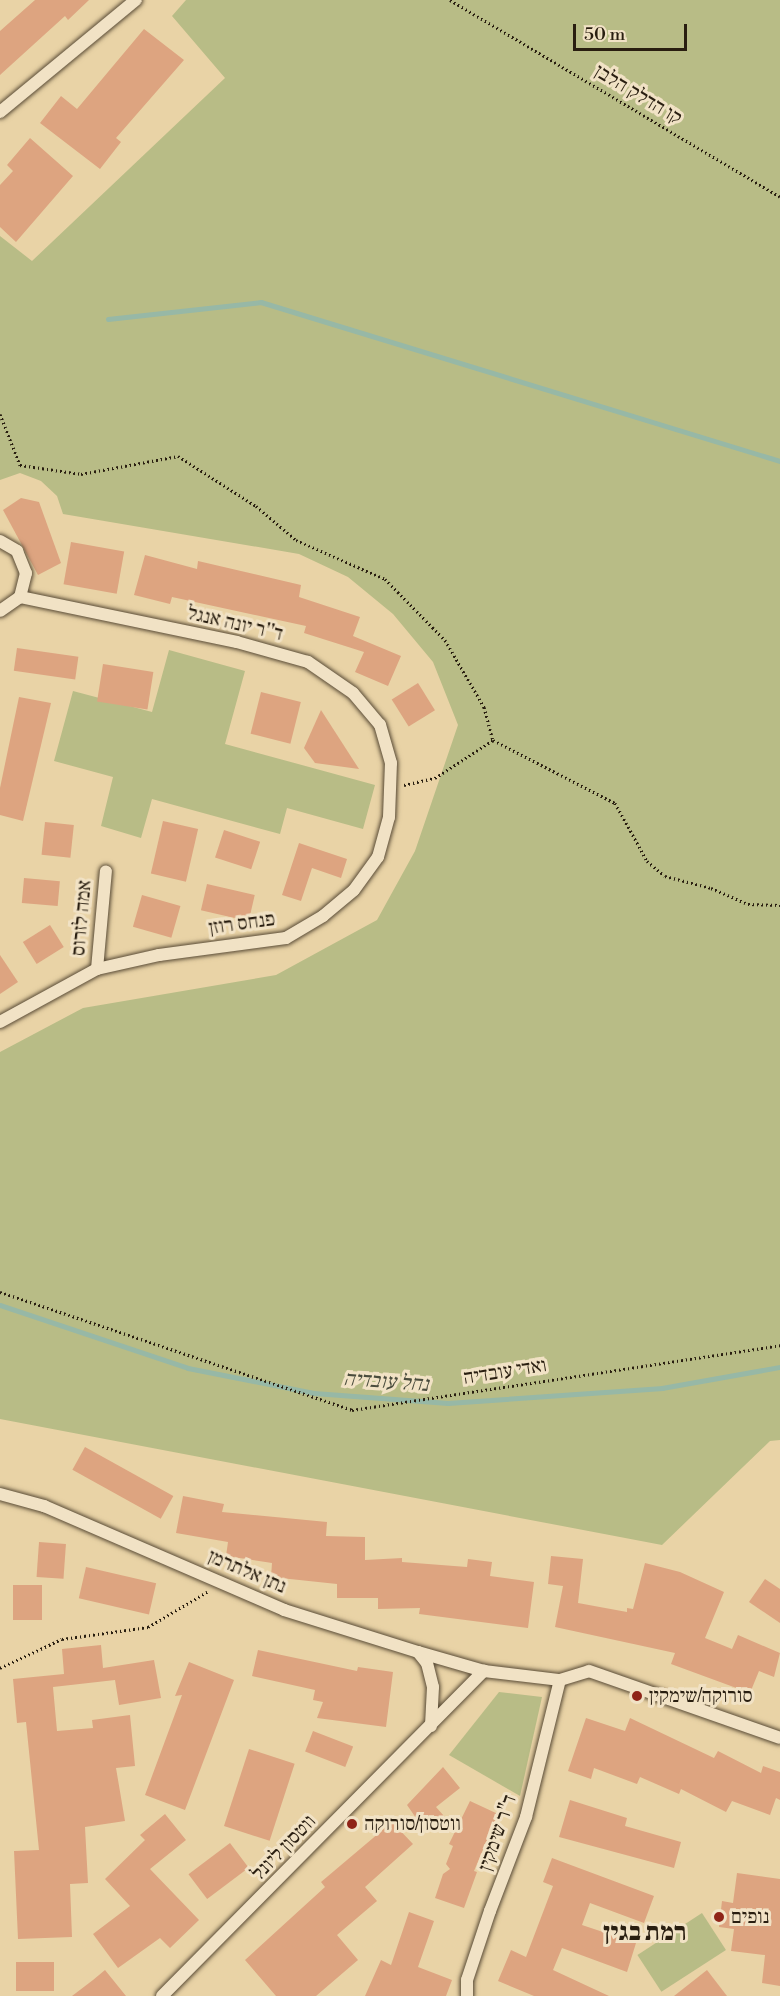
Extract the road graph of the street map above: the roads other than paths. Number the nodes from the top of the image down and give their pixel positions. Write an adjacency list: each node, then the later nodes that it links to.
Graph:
1 (136, 0): 2 (street)
2 (0, 112)
3 (0, 541): 4 (street)
4 (20, 597): 5 (street); 6 (street, ד''ר יונה אנגל)
5 (0, 611)
6 (391, 763): 8 (street, פנחס רוזן)
7 (106, 871): 8 (street, אמה לזרוס)
8 (97, 969): 9 (street, פנחס רוזן)
9 (0, 1022)
10 (0, 1494): 11 (street, נתן אלתרמן)
11 (418, 1652): 12 (street, נתן אלתרמן); 14 (street)
12 (484, 1671): 13 (street, נתן אלתרמן); 14 (street, ווטסון ליונל)
13 (560, 1680): 15 (street); 17 (street, ד"ר שימקין)
14 (431, 1726): 16 (street, ווטסון ליונל)
15 (780, 1738)
16 (162, 1996)
17 (466, 1996)

